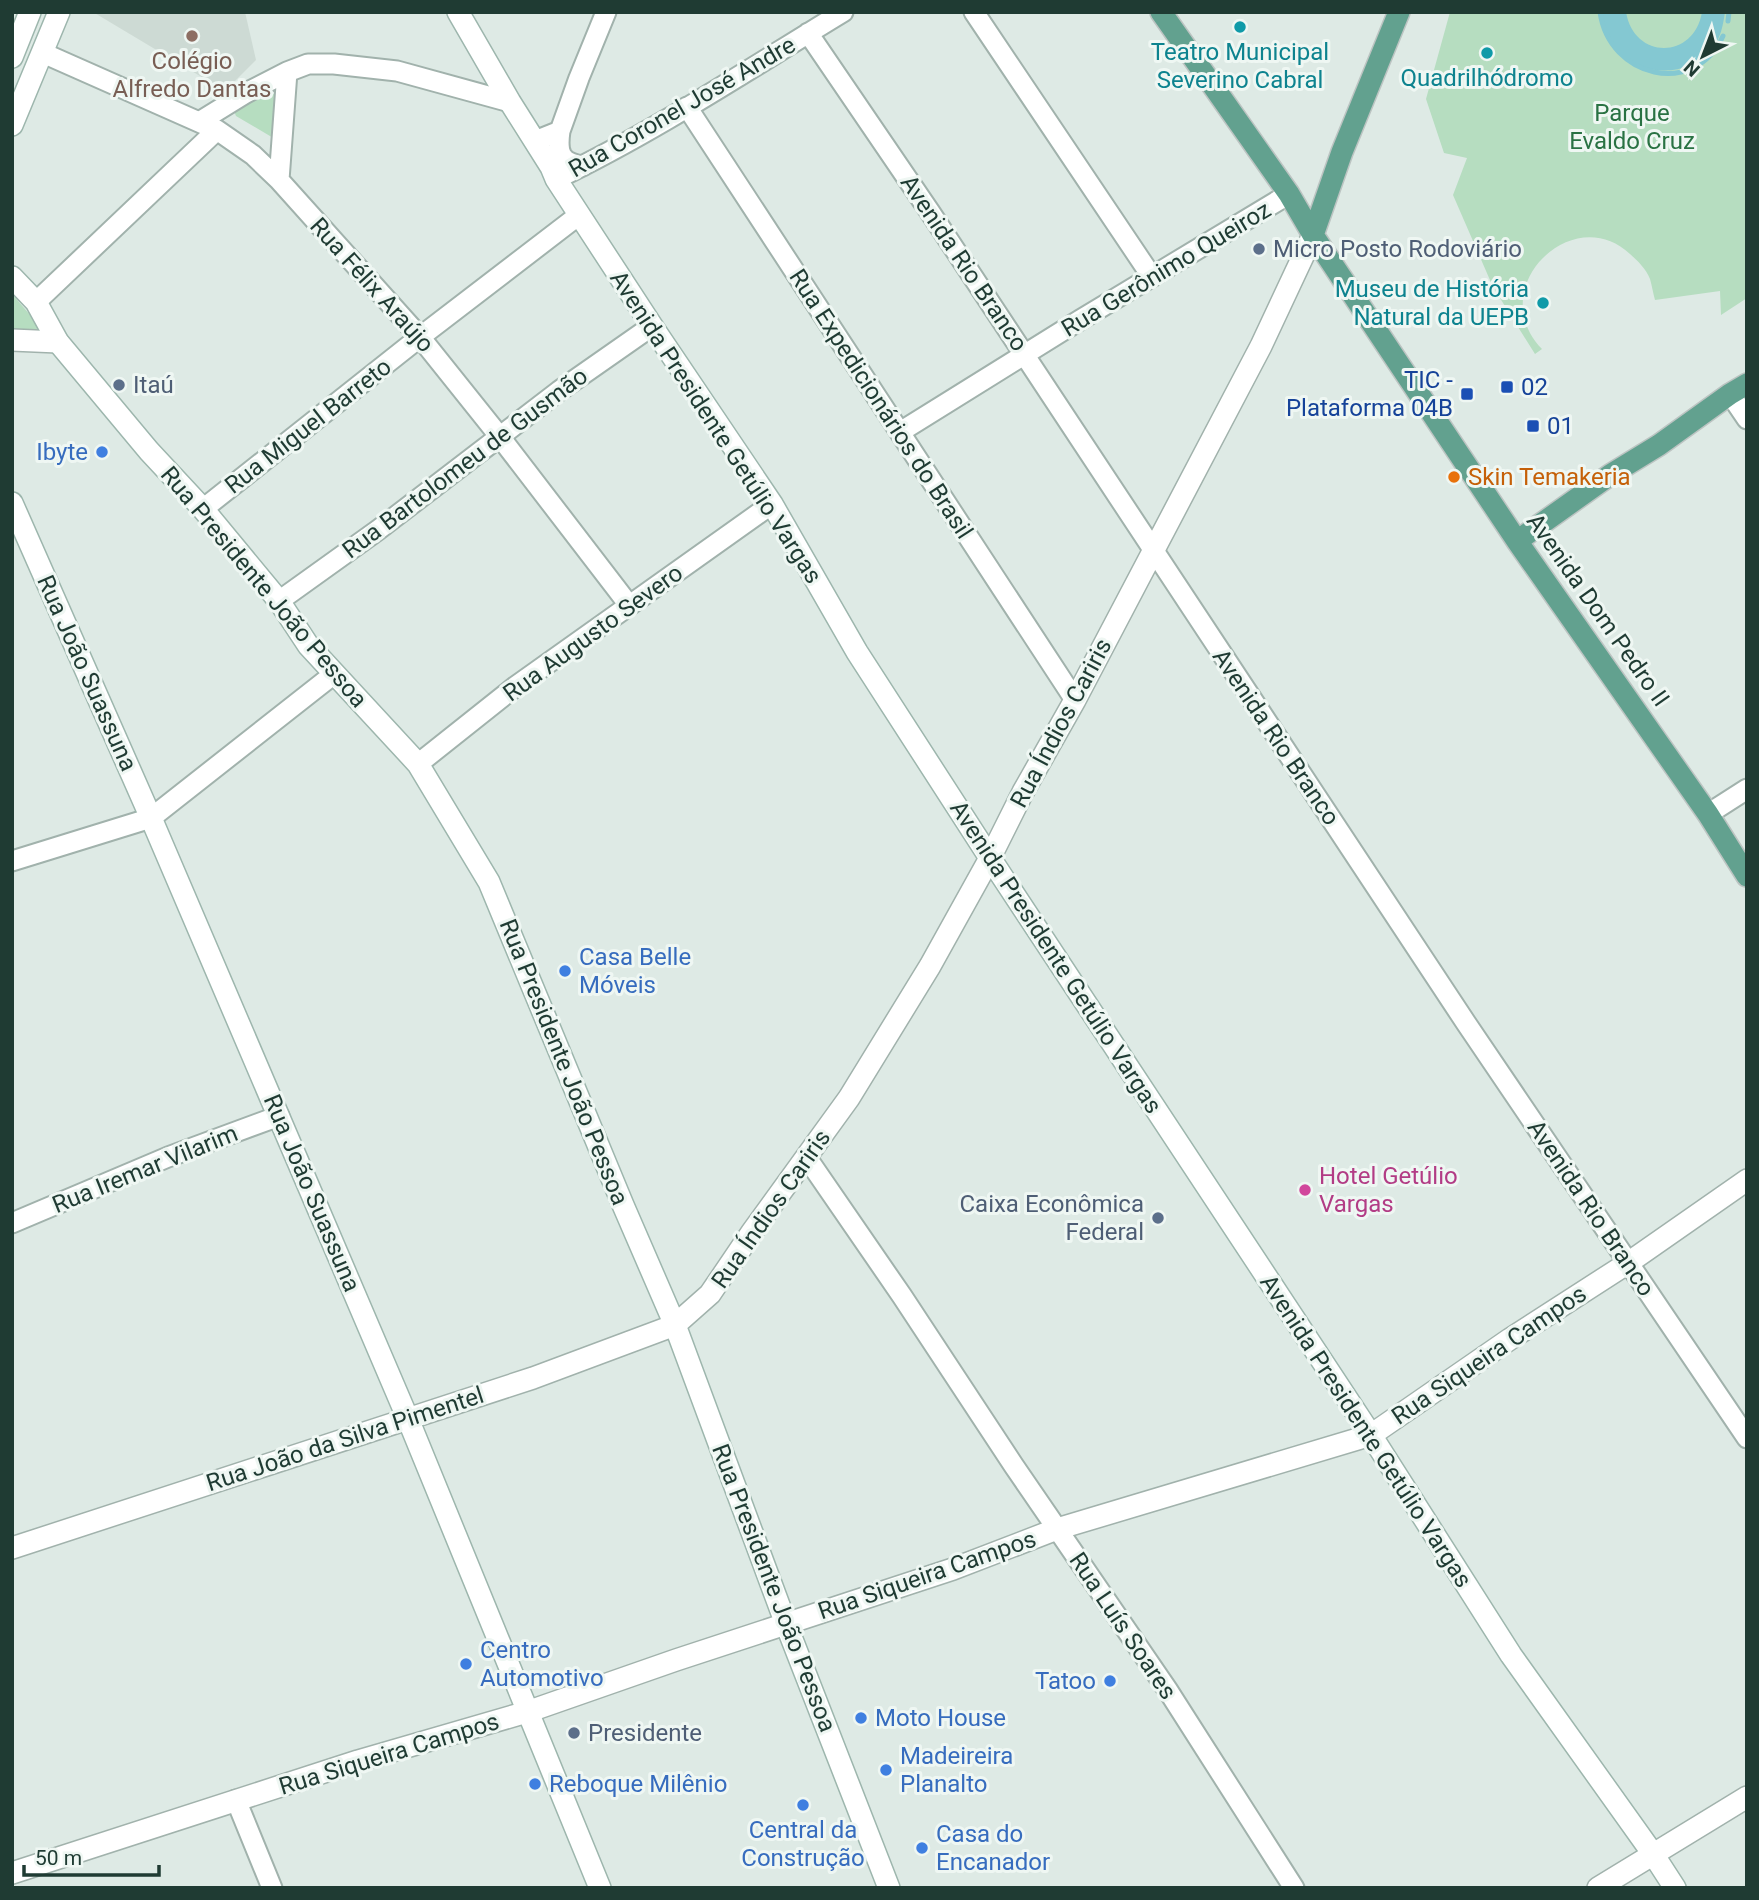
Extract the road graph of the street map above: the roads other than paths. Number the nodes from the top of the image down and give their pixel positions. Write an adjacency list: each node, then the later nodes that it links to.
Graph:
1 (30, 12): 11 (main road)
2 (59, 12): 10 (main road)
3 (458, 12): 13 (main road, Avenida Presidente Getúlio Vargas)
4 (606, 12): 17 (street)
5 (844, 12): 9 (street, Rua Coronel José Andre)
6 (974, 12): 26 (street)
7 (1161, 12): 22 (main road, Avenida Dom Pedro II)
8 (1399, 12): 24 (main road)
9 (808, 33): 14 (street, Rua Coronel José Andre); 32 (street, Avenida Rio Branco)
10 (43, 53): 15 (main road); 16 (street, Rua Félix Araújo)
11 (12, 57)
12 (287, 72): 13 (street); 16 (street); 21 (street)
13 (510, 102): 18 (main road, Avenida Presidente Getúlio Vargas)
14 (687, 107): 19 (street, Rua Coronel José Andre); 35 (street, Rua Expedicionários do Brasil)
15 (12, 125)
16 (208, 126): 21 (street, Rua Félix Araújo); 27 (street)
17 (560, 131): 18 (street); 19 (street)
18 (535, 141): 20 (main road, Avenida Presidente Getúlio Vargas)
19 (583, 166): 20 (street, Rua Coronel José Andre)
20 (556, 179): 23 (main road, Avenida Presidente Getúlio Vargas)
21 (279, 180): 29 (street, Rua Félix Araújo)
22 (1289, 194): 24 (main road, Avenida Dom Pedro II); 26 (street, Rua Gerônimo Queiroz)
23 (579, 215): 28 (main road, Avenida Presidente Getúlio Vargas); 29 (street, Rua Miguel Barreto)
24 (1313, 235): 40 (main road, Avenida Dom Pedro II); 41 (main road, Rua Índios Cariris)
25 (12, 277): 27 (main road, Rua Presidente João Pessoa)
26 (1152, 277): 32 (street, Rua Gerônimo Queiroz)
27 (36, 302): 31 (main road, Rua Presidente João Pessoa)
28 (652, 326): 36 (street, Rua Bartolomeu de Gusmão); 38 (main road, Avenida Presidente Getúlio Vargas)
29 (421, 337): 36 (street, Rua Félix Araújo); 39 (street, Rua Miguel Barreto)
30 (12, 340): 31 (main road)
31 (58, 342): 39 (main road, Rua Presidente João Pessoa)
32 (1025, 355): 35 (street, Rua Gerônimo Queiroz); 41 (street, Avenida Rio Branco)
33 (1738, 389): 34 (street); 40 (main road)
34 (1747, 419)
35 (900, 432): 45 (street, Rua Expedicionários do Brasil)
36 (500, 437): 42 (street, Rua Bartolomeu de Gusmão); 43 (street, Rua Félix Araújo)
37 (12, 503): 49 (main road, Rua João Suassuna)
38 (772, 504): 43 (street, Rua Augusto Severo); 50 (main road, Avenida Presidente Getúlio Vargas)
39 (203, 509): 42 (main road, Rua Presidente João Pessoa)
40 (1517, 541): 48 (main road, Avenida Dom Pedro II)
41 (1153, 551): 45 (main road, Rua Índios Cariris); 57 (street, Avenida Rio Branco)
42 (279, 601): 44 (main road, Rua Presidente João Pessoa)
43 (629, 605): 46 (street, Rua Augusto Severo)
44 (334, 674): 46 (main road, Rua Presidente João Pessoa); 49 (street)
45 (1075, 701): 50 (main road, Rua Índios Cariris)
46 (418, 764): 58 (main road, Rua Presidente João Pessoa)
47 (1747, 789): 48 (street)
48 (1708, 814): 52 (main road, Avenida Dom Pedro II)
49 (151, 818): 51 (street); 53 (main road, Rua João Suassuna)
50 (990, 858): 54 (main road, Rua Índios Cariris); 60 (main road, Avenida Presidente Getúlio Vargas)
51 (12, 861)
52 (1747, 876)
53 (279, 1116): 56 (street, Rua Iremar Vilarim); 59 (main road, Rua João Suassuna)
54 (807, 1158): 58 (main road, Rua Índios Cariris); 62 (street, Rua Luís Soares)
55 (1747, 1180): 57 (main road, Rua Siqueira Campos)
56 (12, 1223)
57 (1628, 1263): 60 (main road, Rua Siqueira Campos); 61 (street, Avenida Rio Branco)
58 (676, 1325): 59 (main road, Rua João da Silva Pimentel); 64 (main road, Rua Presidente João Pessoa)
59 (408, 1419): 63 (main road, Rua João da Silva Pimentel); 65 (main road, Rua João Suassuna)
60 (1371, 1435): 62 (main road, Rua Siqueira Campos); 68 (main road, Avenida Presidente Getúlio Vargas)
61 (1747, 1438)
62 (1057, 1529): 64 (main road, Rua Siqueira Campos); 74 (street, Rua Luís Soares)
63 (12, 1548)
64 (786, 1624): 65 (main road, Rua Siqueira Campos); 73 (main road, Rua Presidente João Pessoa)
65 (527, 1713): 67 (main road, Rua Siqueira Campos); 72 (main road, Rua João Suassuna)
66 (1747, 1797): 68 (main road)
67 (236, 1800): 69 (main road, Rua Siqueira Campos); 71 (street)
68 (1653, 1854): 70 (main road); 75 (main road, Avenida Presidente Getúlio Vargas)
69 (12, 1873)
70 (1598, 1886)
71 (272, 1888)
72 (600, 1888)
73 (889, 1888)
74 (1294, 1888)
75 (1675, 1888)

